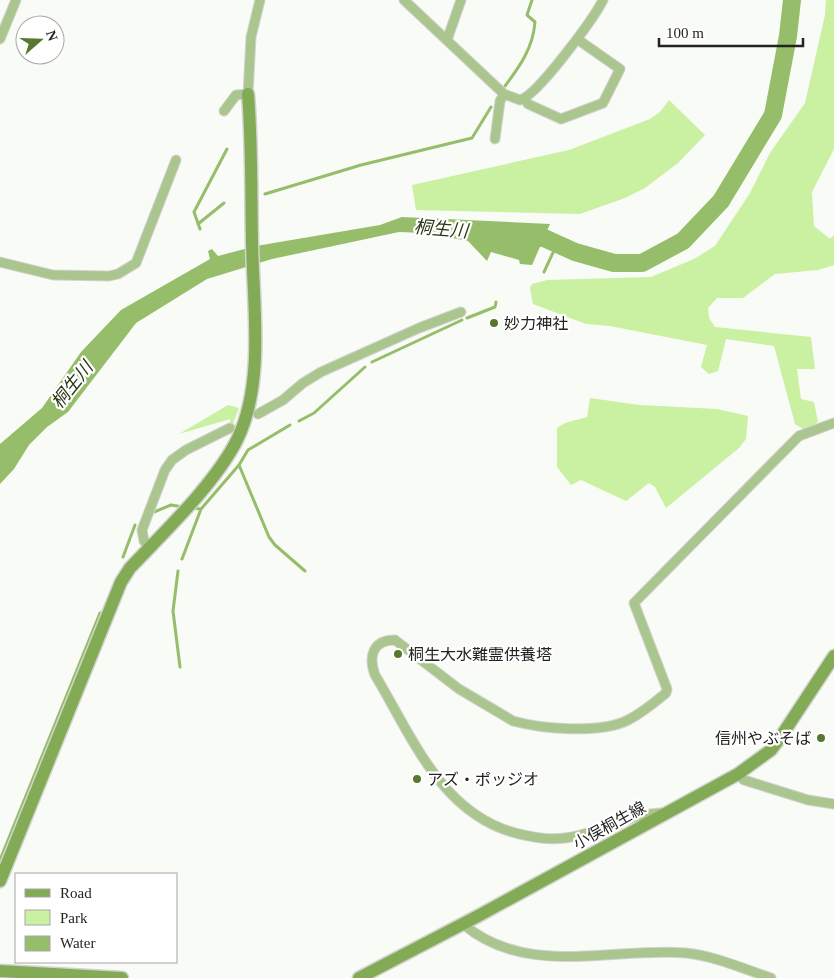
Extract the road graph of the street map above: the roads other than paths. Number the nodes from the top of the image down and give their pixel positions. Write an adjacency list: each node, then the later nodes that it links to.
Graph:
1 (16, 0): 6 (street)
2 (260, 0): 9 (street)
3 (404, 0): 8 (street)
4 (462, 0): 8 (street)
5 (603, 0): 7 (street)
6 (0, 39)
7 (577, 39): 11 (street); 11 (street)
8 (447, 40): 10 (street)
9 (248, 94): 12 (street); 20 (street)
10 (504, 94): 11 (street); 13 (street)
11 (524, 99)
12 (224, 111)
13 (495, 139)
14 (176, 160): 15 (street)
15 (0, 262)
16 (461, 312): 17 (street)
17 (258, 414)
18 (834, 423): 24 (street)
19 (230, 428): 20 (street)
20 (149, 546): 25 (street)
21 (834, 656): 22 (street, 小俣桐生線)
22 (738, 774): 23 (street); 24 (street, 小俣桐生線)
23 (834, 804)
24 (664, 813): 26 (street, 小俣桐生線)
25 (0, 881)
26 (463, 924): 29 (street, 小俣桐生線); 30 (street)
27 (0, 971): 28 (street)
28 (122, 978)
29 (359, 978)
30 (771, 978)

